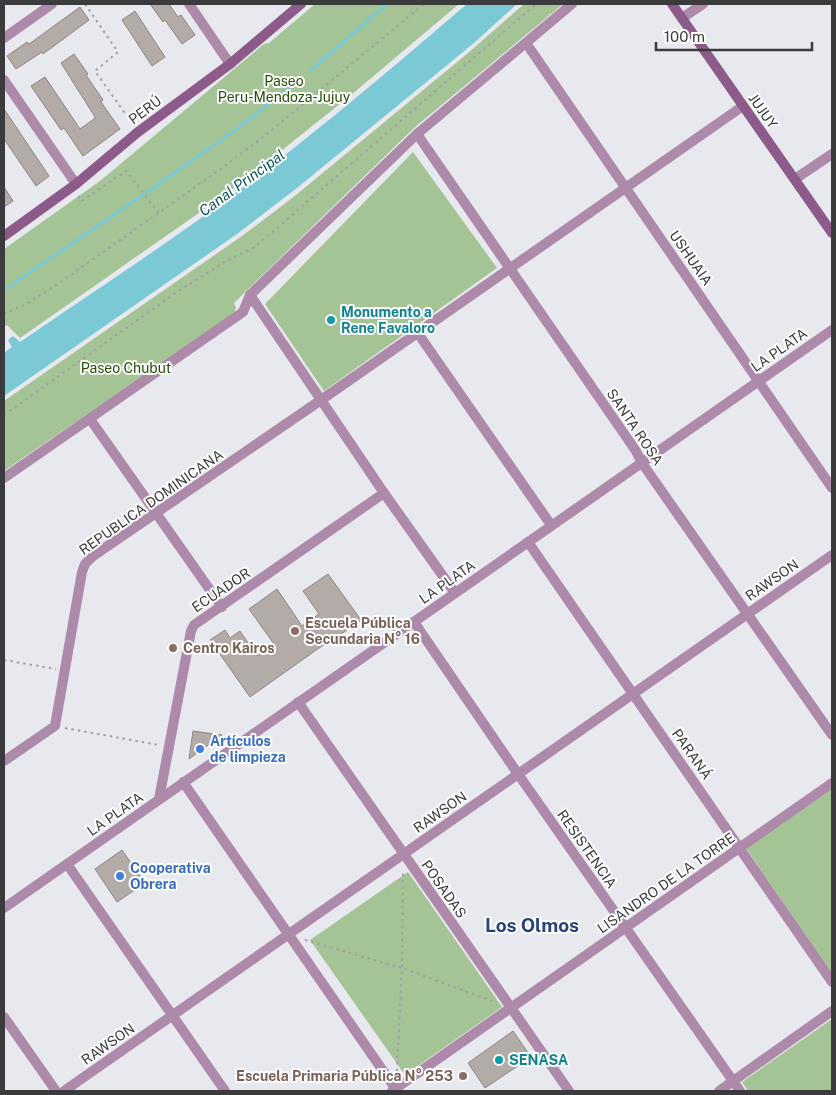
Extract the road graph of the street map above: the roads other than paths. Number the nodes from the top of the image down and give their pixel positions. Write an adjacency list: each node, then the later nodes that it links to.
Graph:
1 (52, 4): 8 (street)
2 (189, 4): 10 (street)
3 (302, 4): 10 (main road, PERÚ)
4 (572, 4): 9 (street)
5 (672, 4): 7 (main road, JUJUY)
6 (704, 4): 7 (street)
7 (682, 18): 12 (main road, JUJUY)
8 (4, 38)
9 (526, 43): 13 (street); 17 (street, USHUAIA)
10 (230, 64): 16 (main road, PERÚ)
11 (4, 80): 16 (street)
12 (743, 106): 15 (main road, JUJUY); 17 (street, REPUBLICA DOMINICANA)
13 (417, 134): 20 (street, SANTA ROSA); 21 (street)
14 (832, 154): 15 (street)
15 (795, 179): 18 (main road, JUJUY)
16 (74, 186): 19 (main road, PERÚ)
17 (625, 188): 20 (street, REPUBLICA DOMINICANA); 24 (street, USHUAIA)
18 (832, 233)
19 (4, 236)
20 (510, 268): 23 (street, REPUBLICA DOMINICANA); 27 (street, SANTA ROSA)
21 (250, 296): 25 (street); 26 (street)
22 (832, 330): 24 (street, LA PLATA)
23 (417, 332): 25 (street, REPUBLICA DOMINICANA); 32 (street)
24 (758, 382): 27 (street, LA PLATA); 29 (street, USHUAIA)
25 (321, 400): 30 (street); 31 (street, REPUBLICA DOMINICANA)
26 (90, 419): 28 (street); 31 (street)
27 (642, 462): 32 (street, LA PLATA); 37 (street, SANTA ROSA)
28 (4, 478)
29 (832, 488)
30 (384, 493): 35 (street); 36 (street, ECUADOR)
31 (156, 512): 36 (street); 42 (street, REPUBLICA DOMINICANA)
32 (551, 526): 33 (street, LA PLATA)
33 (528, 542): 35 (street, LA PLATA); 39 (street, PARANÁ)
34 (832, 555): 37 (street, RAWSON)
35 (455, 593): 38 (street, LA PLATA)
36 (222, 607): 46 (street, ECUADOR)
37 (748, 614): 39 (street, RAWSON); 41 (street, SANTA ROSA)
38 (414, 622): 40 (street, LA PLATA); 43 (street, RESISTENCIA)
39 (633, 693): 43 (street, RAWSON); 47 (street, PARANÁ)
40 (298, 702): 44 (street, LA PLATA); 48 (street, POSADAS)
41 (832, 735)
42 (4, 761)
43 (518, 774): 48 (street, RAWSON); 51 (street, RESISTENCIA)
44 (183, 782): 46 (street, LA PLATA); 52 (street)
45 (832, 783): 47 (street, LISANDRO DE LA TORRE)
46 (159, 799): 49 (street, LA PLATA)
47 (740, 847): 51 (street, LISANDRO DE LA TORRE); 53 (street, PARANÁ)
48 (403, 854): 52 (street, RAWSON); 54 (street, POSADAS)
49 (67, 864): 50 (street, LA PLATA); 56 (street)
50 (4, 908)
51 (625, 928): 54 (street, LISANDRO DE LA TORRE); 58 (street, RESISTENCIA)
52 (288, 935): 56 (street, RAWSON); 59 (street)
53 (832, 982)
54 (511, 1008): 59 (street, LISANDRO DE LA TORRE); 63 (street, POSADAS)
55 (832, 1011): 58 (street)
56 (174, 1016): 61 (street, RAWSON); 62 (street)
57 (4, 1017): 60 (street)
58 (733, 1081): 64 (street); 65 (street, RESISTENCIA)
59 (395, 1090)
60 (56, 1091)
61 (64, 1091)
62 (225, 1091)
63 (569, 1091)
64 (719, 1091)
65 (740, 1091)

